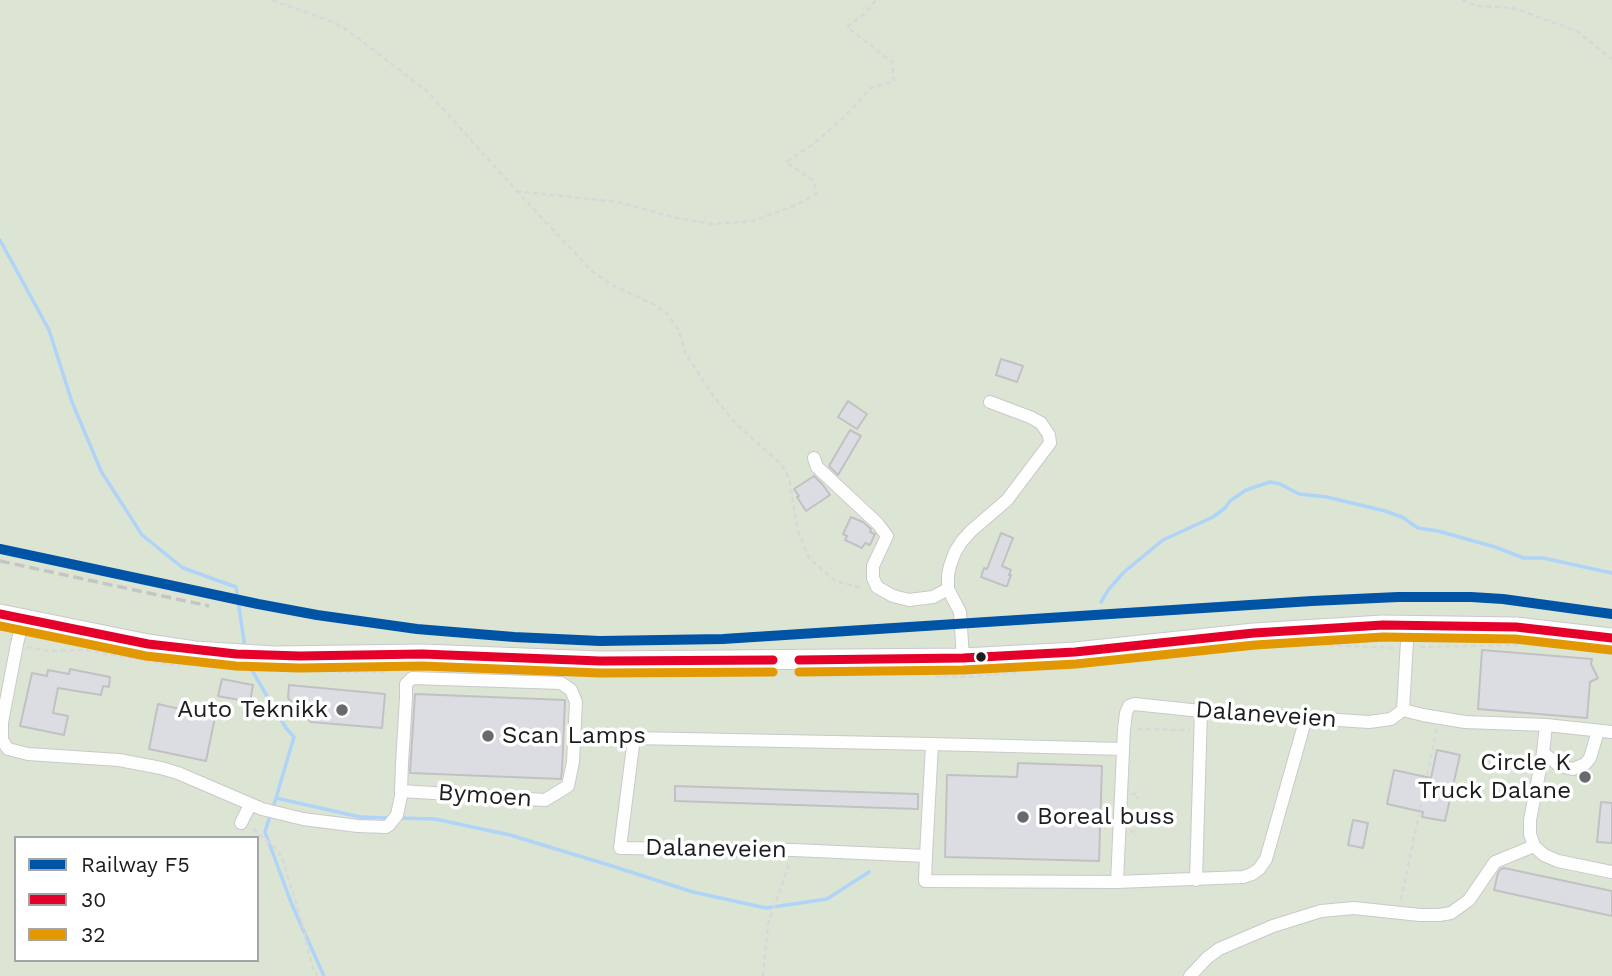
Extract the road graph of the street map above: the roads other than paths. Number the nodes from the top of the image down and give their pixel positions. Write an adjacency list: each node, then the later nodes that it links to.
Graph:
1 (990, 402): 3 (lane)
2 (814, 458): 3 (lane)
3 (948, 589): 8 (lane)
4 (0, 614): 5 (highway)
5 (23, 619): 8 (highway); 19 (lane, Bymoen)
6 (1408, 624): 7 (highway); 8 (highway); 9 (lane)
7 (1612, 638)
8 (963, 658)
9 (1404, 710): 11 (lane, Dalaneveien); 12 (lane)
10 (1201, 711): 11 (lane, Dalaneveien); 16 (lane, Dalaneveien); 24 (lane)
11 (1306, 718): 24 (lane)
12 (1546, 725): 13 (lane); 17 (lane)
13 (1598, 731): 14 (lane); 17 (lane)
14 (1612, 732)
15 (932, 744): 16 (lane, Dalaneveien); 22 (lane); 22 (lane, Dalaneveien)
16 (1123, 749): 25 (lane)
17 (1543, 753): 21 (lane)
18 (401, 791): 18 (lane, Bymoen); 19 (lane, Bymoen)
19 (250, 804): 20 (lane)
20 (241, 823)
21 (1534, 846): 23 (lane); 26 (lane)
22 (926, 856): 25 (lane)
23 (1612, 872)
24 (1196, 880): 25 (lane)
25 (1118, 882)
26 (1190, 976)

